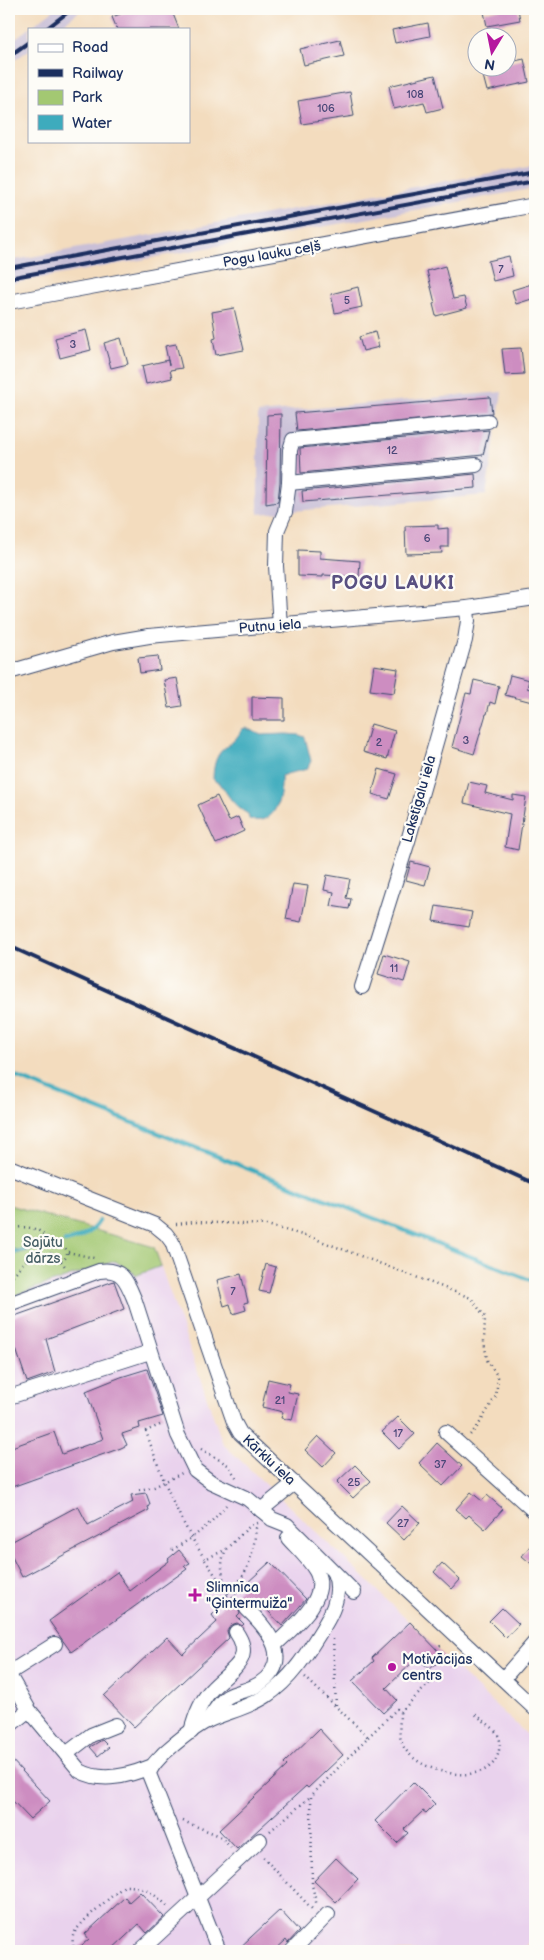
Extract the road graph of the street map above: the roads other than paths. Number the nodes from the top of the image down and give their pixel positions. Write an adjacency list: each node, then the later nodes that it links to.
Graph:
1 (535, 205): 2 (street, Pogu lauku ceļš)
2 (9, 302)
3 (488, 421): 5 (street)
4 (476, 465): 5 (street)
5 (289, 483): 8 (street)
6 (535, 598): 7 (street, Putnu iela)
7 (467, 608): 8 (street, Putnu iela); 10 (street, Lakstīgalu iela)
8 (280, 626): 9 (street, Putnu iela)
9 (9, 672)
10 (362, 987)
11 (9, 1167): 16 (street, Kārklu iela)
12 (9, 1304): 13 (street)
13 (150, 1352): 14 (street); 17 (street)
14 (9, 1397)
15 (446, 1432): 18 (street)
16 (294, 1483): 17 (street); 28 (street, Kārklu iela)
17 (261, 1510): 19 (street)
18 (535, 1512)
19 (272, 1520): 20 (street); 26 (street)
20 (334, 1572): 21 (street); 31 (street)
21 (354, 1592)
22 (247, 1609): 26 (street)
23 (236, 1632): 34 (street)
24 (535, 1642): 28 (street)
25 (55, 1644): 27 (street)
26 (275, 1645): 31 (street)
27 (9, 1674): 30 (street)
28 (504, 1680): 29 (street, Kārklu iela)
29 (535, 1709)
30 (29, 1710): 33 (street); 35 (street)
31 (206, 1721): 34 (street)
32 (116, 1724): 35 (street)
33 (9, 1726)
34 (191, 1732): 36 (street)
35 (66, 1754): 36 (street)
36 (150, 1767): 38 (street)
37 (257, 1843): 38 (street)
38 (197, 1897): 40 (street); 41 (street)
39 (328, 1914): 42 (street)
40 (140, 1951)
41 (219, 1951)
42 (292, 1951)

